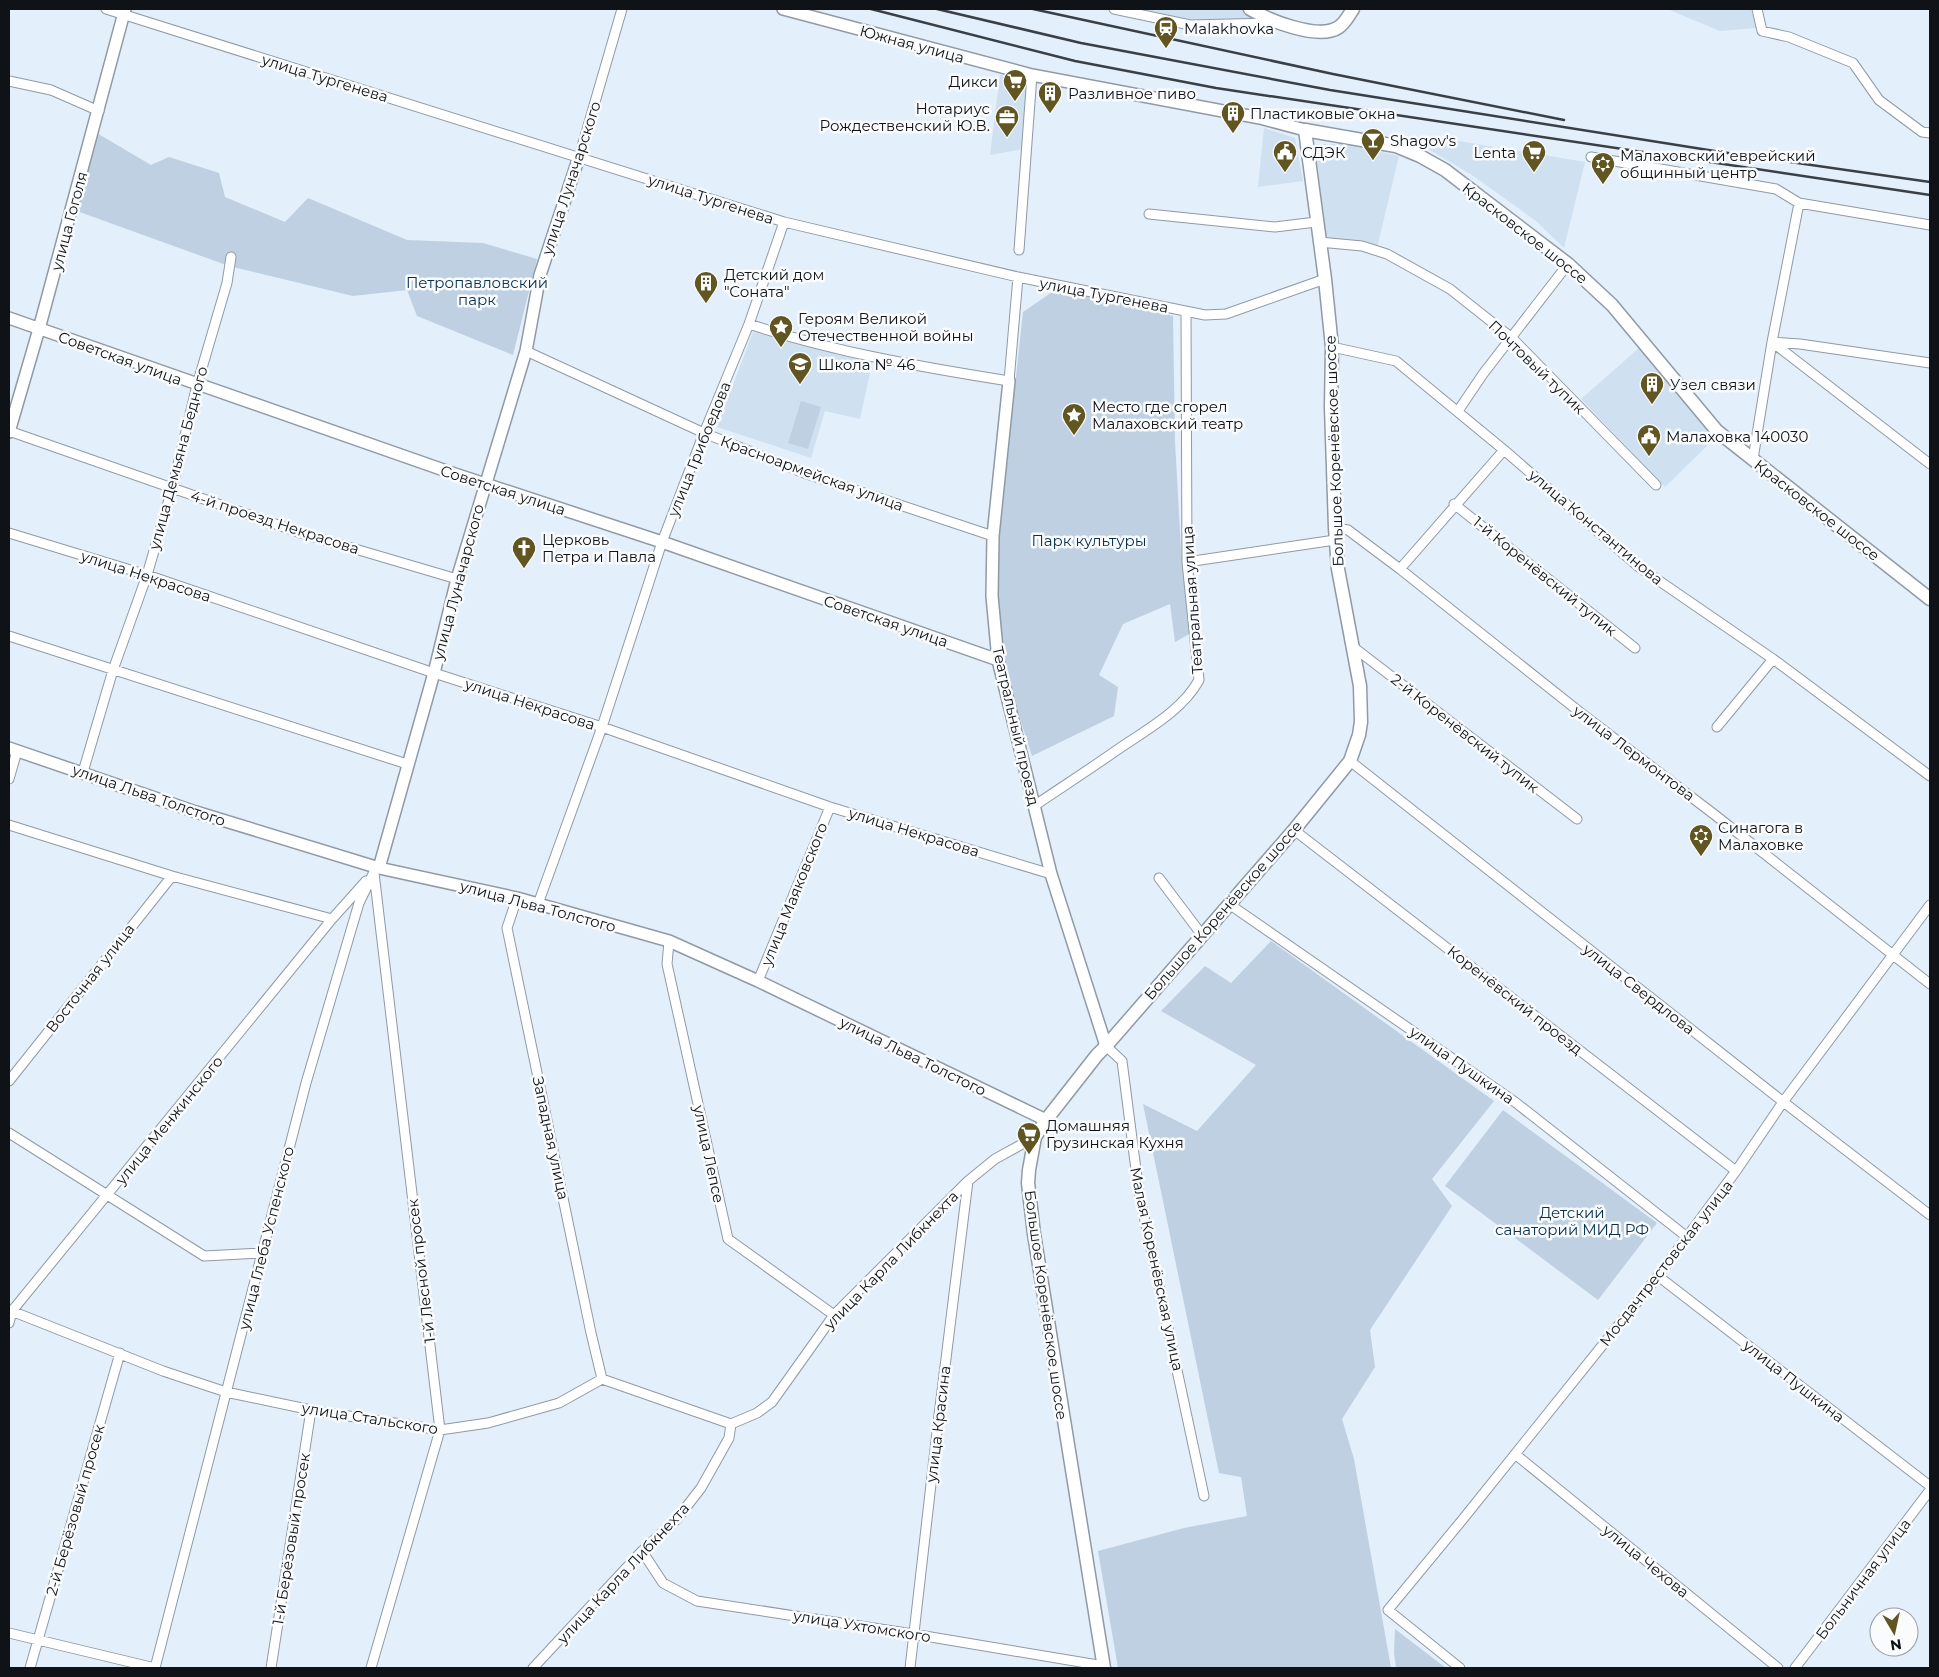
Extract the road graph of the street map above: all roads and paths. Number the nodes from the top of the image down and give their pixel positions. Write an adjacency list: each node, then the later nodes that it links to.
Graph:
1 (106, 9): 8 (street, улица Тургенева)
2 (622, 9): 15 (street, улица Луначарского)
3 (783, 9): 10 (street, Южная улица)
4 (1114, 9): 9 (street)
5 (1250, 9): 9 (main road)
6 (1353, 9): 9 (main road)
7 (1757, 9): 14 (street)
8 (124, 12): 12 (street, улица Гоголя); 15 (street, улица Тургенева)
9 (1280, 23)
10 (1032, 75): 13 (street, Южная улица); 23 (street)
11 (9, 81): 12 (street)
12 (99, 111): 31 (street, улица Гоголя)
13 (1305, 130): 20 (main road, Большое Коренёвское шоссе); 25 (main road, Красковское шоссе)
14 (1930, 133)
15 (579, 157): 19 (street, улица Тургенева); 35 (street, улица Луначарского)
16 (1591, 157): 17 (street)
17 (1799, 202): 21 (street); 33 (street)
18 (1148, 214): 20 (street)
19 (784, 222): 26 (street, улица Тургенева); 30 (street, улица Грибоедова)
20 (1316, 222): 22 (main road, Большое Коренёвское шоссе)
21 (1930, 225)
22 (1319, 242): 27 (main road, Большое Коренёвское шоссе); 32 (street, Почтовый тупик)
23 (1020, 250)
24 (231, 257): 38 (street, улица Демьяна Бедного)
25 (1568, 264): 32 (street); 43 (main road, Красковское шоссе)
26 (1018, 277): 28 (street, улица Тургенева); 37 (street, Театральный проезд)
27 (1325, 279): 28 (street, улица Тургенева); 34 (main road, Большое Коренёвское шоссе)
28 (1186, 311): 53 (street, Театральная улица)
29 (9, 318): 31 (street, Советская улица)
30 (749, 324): 37 (street); 41 (street, улица Грибоедова)
31 (40, 329): 38 (street, Советская улица); 40 (street, улица Гоголя)
32 (1512, 338): 39 (street); 46 (street, Почтовый тупик)
33 (1772, 342): 36 (street); 43 (street); 44 (street)
34 (1332, 347): 39 (street, улица Константинова); 50 (main road, Большое Коренёвское шоссе)
35 (526, 351): 41 (street, Красноармейская улица); 45 (street, улица Луначарского)
36 (1930, 363)
37 (1010, 381): 51 (street, Театральный проезд)
38 (197, 385): 45 (street, Советская улица); 47 (street, улица Демьяна Бедного)
39 (1458, 411): 42 (street, улица Константинова)
40 (9, 431): 47 (street, 4-й проезд Некрасова)
41 (704, 433): 51 (street, Красноармейская улица); 52 (street, улица Грибоедова)
42 (1504, 450): 48 (street); 61 (street, улица Константинова)
43 (1752, 459): 57 (main road, Красковское шоссе)
44 (1930, 464)
45 (484, 485): 52 (street, Советская улица); 56 (street, улица Луначарского)
46 (1656, 485)
47 (172, 488): 55 (street, улица Демьяна Бедного); 56 (street, 4-й проезд Некрасова)
48 (1454, 504): 54 (street); 60 (street, 1-й Коренёвский тупик)
49 (9, 533): 55 (street, улица Некрасова)
50 (1335, 534): 53 (street); 54 (street, улица Лермонтова); 59 (main road, Большое Коренёвское шоссе)
51 (993, 536): 62 (street, Театральный проезд)
52 (662, 542): 62 (street, Советская улица); 66 (street, улица Грибоедова)
53 (1187, 562): 74 (street, Театральная улица)
54 (1400, 569): 89 (street, улица Лермонтова)
55 (147, 575): 63 (street, улица Демьяна Бедного); 64 (street, улица Некрасова)
56 (457, 579): 64 (street, улица Луначарского)
57 (1930, 599)
58 (9, 636): 63 (street)
59 (1352, 646): 68 (main road, Большое Коренёвское шоссе); 75 (street, 2-й Коренёвский тупик)
60 (1635, 648)
61 (1772, 659): 65 (street); 71 (street, улица Константинова)
62 (998, 660): 74 (street, Театральный проезд)
63 (114, 670): 69 (street); 70 (street, улица Демьяна Бедного)
64 (434, 673): 66 (street, улица Некрасова); 69 (street, улица Луначарского)
65 (1717, 727)
66 (602, 728): 73 (street, улица Некрасова); 83 (street, улица Грибоедова)
67 (13, 749): 70 (street, улица Льва Толстого); 72 (street)
68 (1350, 761): 77 (main road, Большое Коренёвское шоссе); 94 (street, улица Свердлова)
69 (407, 764): 78 (street, улица Луначарского)
70 (83, 772): 78 (street, улица Льва Толстого)
71 (1930, 776)
72 (9, 779)
73 (830, 806): 79 (street, улица Некрасова); 90 (street, улица Маяковского)
74 (1034, 806): 79 (street, Театральный проезд)
75 (1577, 819)
76 (9, 825): 80 (street)
77 (1294, 830): 84 (main road, Большое Коренёвское шоссе); 98 (street, Коренёвский проезд)
78 (376, 870): 82 (street, улица Льва Толстого); 86 (street); 103 (street, улица Глеба Успенского); 113 (street, 1-й Лесной просек)
79 (1051, 874): 92 (street, Театральный проезд)
80 (172, 876): 86 (street); 93 (street, Восточная улица)
81 (1159, 878): 87 (street)
82 (517, 898): 83 (street, улица Льва Толстого); 109 (street, Западная улица)
83 (538, 904): 88 (street, улица Льва Толстого)
84 (1229, 904): 87 (main road, Большое Коренёвское шоссе); 102 (street, улица Пушкина)
85 (1930, 905): 89 (street, Мосдачтрестовская улица)
86 (332, 919): 100 (street, улица Менжинского)
87 (1202, 935): 92 (main road, Большое Коренёвское шоссе)
88 (669, 941): 90 (street, улица Льва Толстого); 106 (street, улица Лепсе)
89 (1892, 954): 91 (street, улица Лермонтова); 94 (street, Мосдачтрестовская улица)
90 (758, 981): 95 (street, улица Льва Толстого)
91 (1930, 984)
92 (1106, 1046): 95 (main road, Большое Коренёвское шоссе); 117 (street, Малая Коренёвская улица)
93 (9, 1081)
94 (1783, 1102): 98 (street, Мосдачтрестовская улица); 101 (street, улица Свердлова)
95 (1046, 1120): 97 (main road, Большое Коренёвское шоссе)
96 (9, 1133): 100 (street)
97 (1036, 1137): 99 (street, улица Карла Либкнехта); 122 (main road, Большое Коренёвское шоссе)
98 (1736, 1171): 102 (street, Мосдачтрестовская улица)
99 (968, 1181): 106 (street, улица Карла Либкнехта); 120 (street, улица Красина)
100 (107, 1196): 103 (street); 105 (street, улица Менжинского)
101 (1930, 1215)
102 (1686, 1237): 104 (street, Мосдачтрестовская улица)
103 (262, 1253): 110 (street, улица Глеба Успенского)
104 (1658, 1276): 114 (street, Мосдачтрестовская улица); 115 (street, улица Пушкина)
105 (10, 1310): 107 (street, улица Менжинского); 108 (street, улица Стальского)
106 (834, 1315): 112 (street, улица Карла Либкнехта)
107 (9, 1323)
108 (120, 1353): 110 (street, улица Стальского); 121 (street, 2-й Берёзовый просек)
109 (602, 1379): 112 (street); 113 (street, улица Стальского)
110 (226, 1392): 111 (street, улица Стальского); 124 (street, улица Глеба Успенского)
111 (311, 1410): 113 (street, улица Стальского); 125 (street, 1-й Берёзовый просек)
112 (730, 1424): 118 (street, улица Карла Либкнехта)
113 (440, 1430): 126 (street, 1-й Лесной просек)
114 (1515, 1454): 129 (street, Мосдачтрестовская улица); 130 (street, улица Чехова)
115 (1930, 1486)
116 (1930, 1490): 131 (street, Больничная улица)
117 (1204, 1496)
118 (642, 1551): 120 (street, улица Ухтомского); 127 (street, улица Карла Либкнехта)
119 (9, 1633): 121 (street)
120 (914, 1634): 122 (street, улица Ухтомского); 128 (street, улица Красина)
121 (37, 1640): 123 (street, 2-й Берёзовый просек); 124 (street)
122 (1104, 1667)
123 (30, 1668)
124 (155, 1668)
125 (271, 1668)
126 (371, 1668)
127 (533, 1668)
128 (910, 1668)
129 (1460, 1668)
130 (1778, 1668)
131 (1795, 1668)

